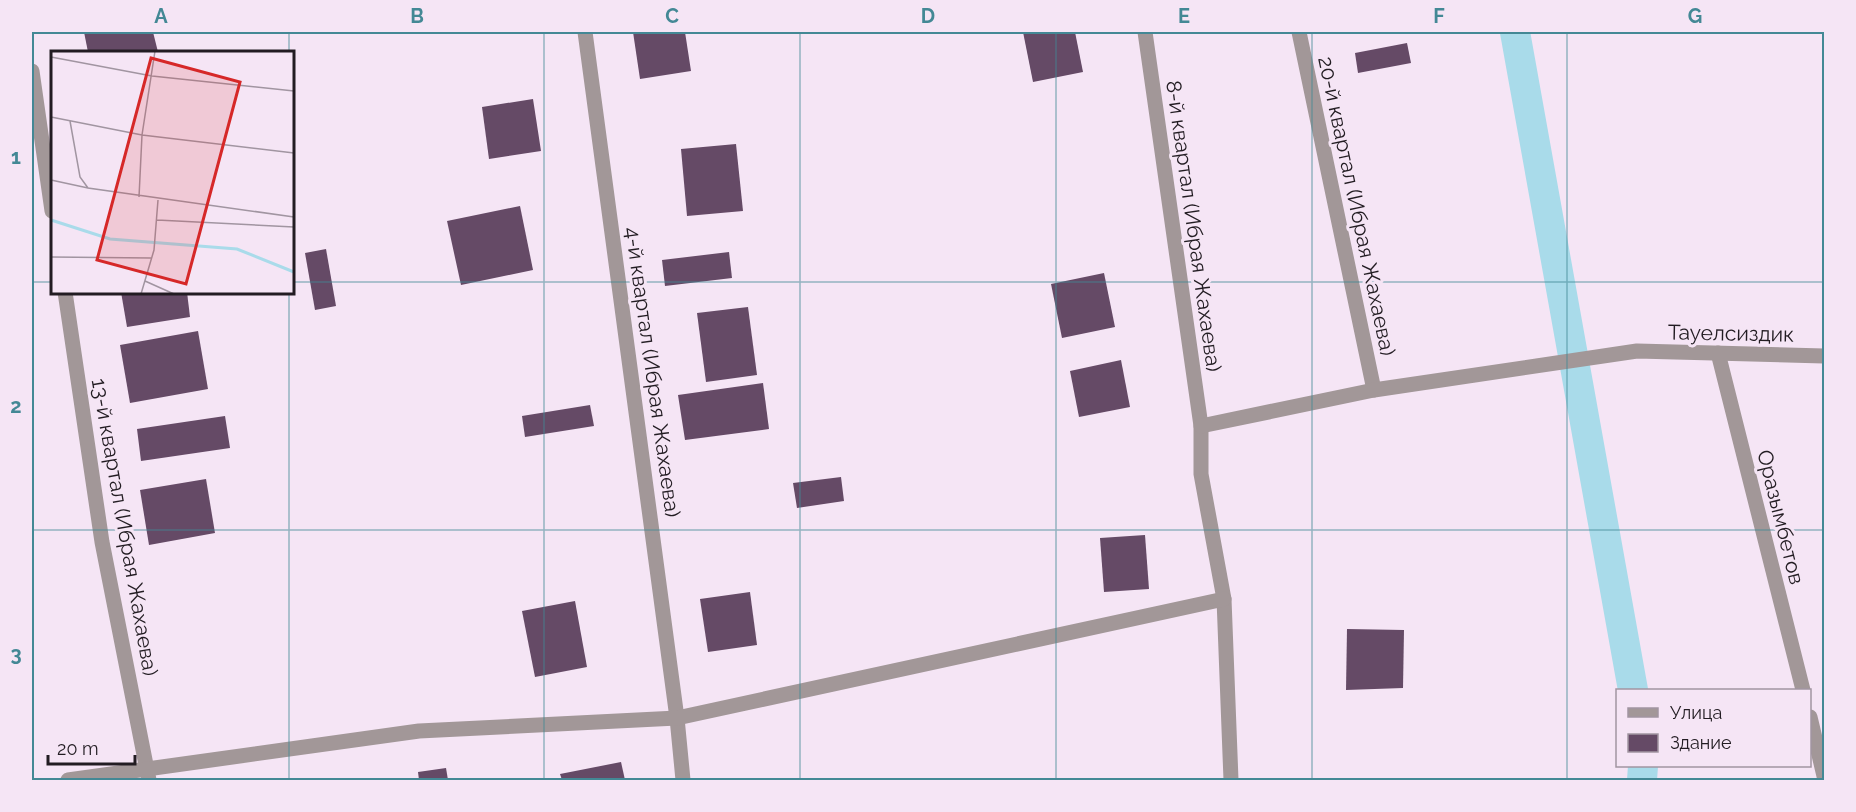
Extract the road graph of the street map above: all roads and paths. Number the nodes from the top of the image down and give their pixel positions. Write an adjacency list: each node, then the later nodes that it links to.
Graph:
1 (585, 32): 13 (street, 4-й квартал (Ибрая Жахаева))
2 (1145, 32): 10 (street, 8-й квартал (Ибрая Жахаева))
3 (1299, 32): 9 (street, 20-й квартал (Ибрая Жахаева))
4 (32, 71): 5 (street)
5 (51, 204)
6 (65, 294): 15 (street, 13-й квартал (Ибрая Жахаева))
7 (1718, 353): 8 (street, Тауелсиздик); 9 (street, Тауелсиздик); 12 (street, Оразымбетов)
8 (1824, 356)
9 (1374, 390): 10 (street, Тауелсиздик)
10 (1201, 426): 11 (street, 8-й квартал (Ибрая Жахаева))
11 (1224, 599): 13 (street); 19 (street, 8-й квартал (Ибрая Жахаева))
12 (1803, 689)
13 (677, 717): 15 (street); 18 (street, 4-й квартал (Ибрая Жахаева))
14 (1811, 725): 16 (street)
15 (148, 774): 17 (street)
16 (1824, 776)
17 (68, 780)
18 (683, 780)
19 (1231, 780)

